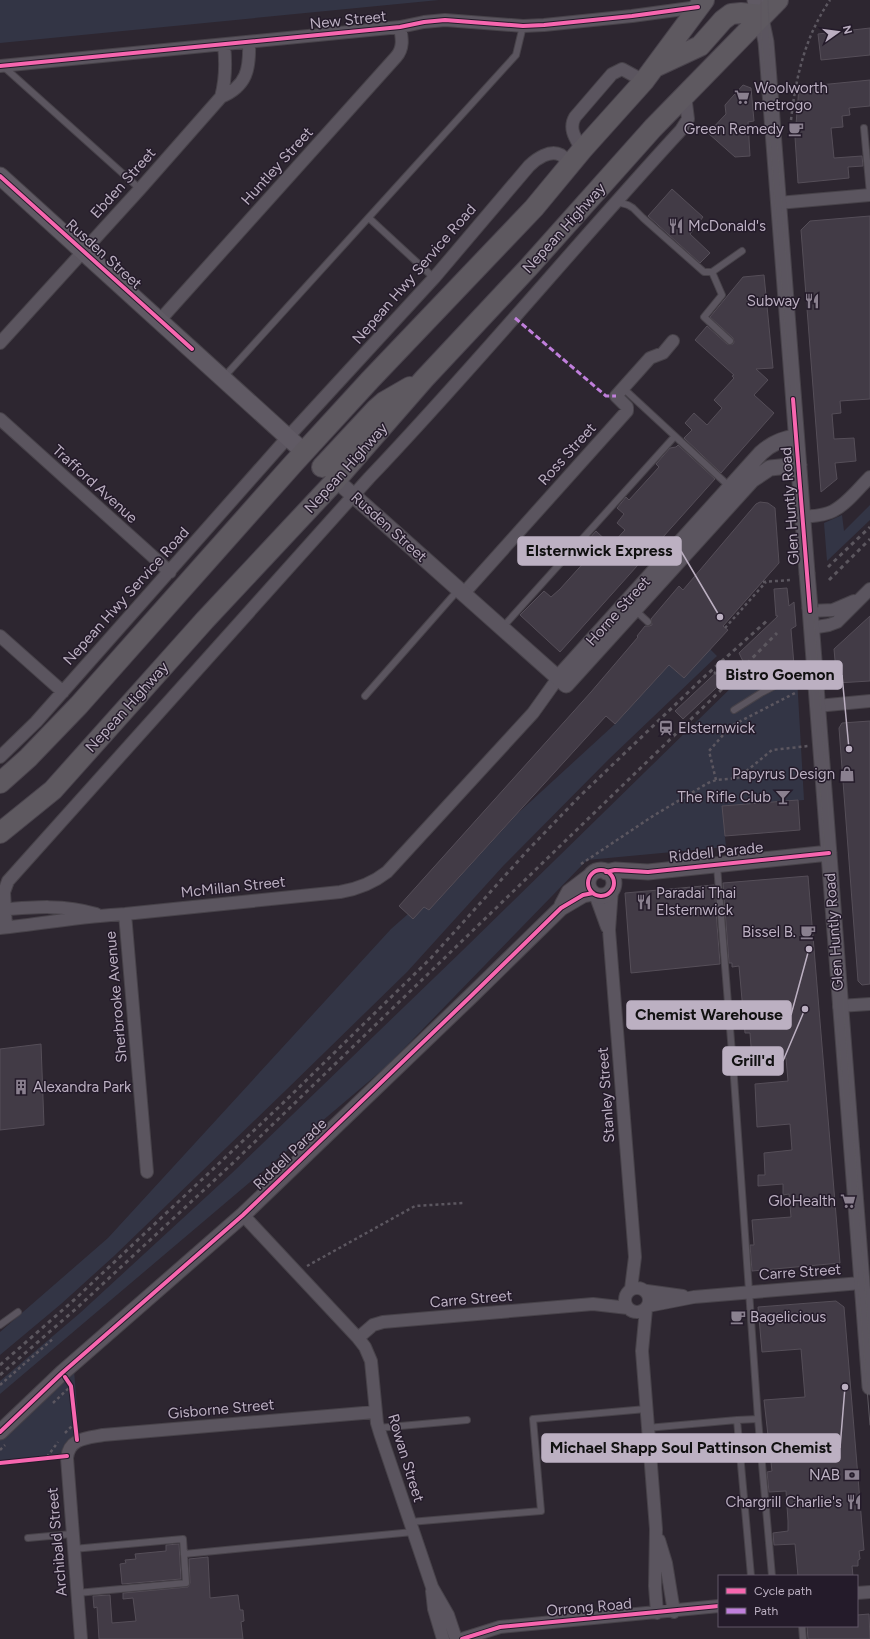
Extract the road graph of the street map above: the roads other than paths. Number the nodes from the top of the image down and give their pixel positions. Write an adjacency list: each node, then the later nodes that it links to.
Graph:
1 (778, 0): 3 (highway, Nepean Highway)
2 (701, 3): 4 (street, New Street); 9 (highway)
3 (759, 11): 9 (highway); 10 (highway, Nepean Highway); 20 (street, Glen Huntly Road)
4 (523, 26): 5 (street, New Street); 21 (lane)
5 (400, 27): 6 (street, New Street); 26 (street, Huntley Street)
6 (249, 42): 7 (street, New Street); 11 (street, Ebden Street)
7 (224, 45): 8 (street, New Street); 11 (street, Ebden Street)
8 (2, 66): 17 (lane)
9 (649, 74): 13 (highway); 13 (street)
10 (685, 96): 14 (highway, Nepean Highway); 15 (street)
11 (221, 97): 17 (street, Ebden Street)
12 (864, 128): 18 (lane)
13 (576, 157): 25 (street, Nepean Hwy Service Road); 36 (highway)
14 (620, 165): 15 (street); 38 (highway, Nepean Highway)
15 (641, 175): 19 (street)
16 (0, 176): 22 (main road, Rusden Street)
17 (140, 189): 22 (street, Ebden Street)
18 (870, 194): 20 (street)
19 (617, 202): 24 (lane); 41 (street)
20 (778, 203): 35 (street, Glen Huntly Road)
21 (369, 218): 25 (lane); 30 (lane)
22 (83, 251): 26 (main road, Rusden Street); 29 (street, Ebden Street)
23 (742, 251): 24 (lane)
24 (712, 272): 27 (lane)
25 (434, 278): 34 (street, Nepean Hwy Service Road)
26 (160, 320): 30 (main road, Rusden Street)
27 (730, 340)
28 (673, 341): 31 (street)
29 (0, 343)
30 (223, 378): 34 (main road, Rusden Street)
31 (623, 388): 33 (lane); 45 (street, Ross Street)
32 (0, 419): 43 (street, Trafford Avenue)
33 (675, 436): 40 (lane); 50 (lane)
34 (288, 437): 36 (main road, Rusden Street); 43 (street, Nepean Hwy Service Road)
35 (796, 437): 37 (street, Glen Huntly Road); 40 (street, Horne Street)
36 (304, 452): 38 (highway, Rusden Street); 61 (highway)
37 (799, 465): 40 (street, Horne Street); 42 (street, Glen Huntly Road)
38 (329, 474): 41 (street, Rusden Street); 62 (highway, Nepean Highway)
39 (870, 477): 42 (street)
40 (734, 490): 48 (street, Horne Street)
41 (354, 495): 45 (street, Rusden Street); 72 (street)
42 (802, 517): 47 (street, Glen Huntly Road, bridge)
43 (170, 572): 55 (street, Nepean Hwy Service Road)
44 (870, 589): 46 (street)
45 (461, 591): 50 (street, Rusden Street); 56 (lane)
46 (859, 599): 47 (street); 51 (street)
47 (810, 610): 51 (street, Glen Huntly Road)
48 (625, 614): 49 (lane); 54 (street, Horne Street)
49 (648, 622)
50 (502, 628): 54 (street, Rusden Street)
51 (811, 628): 53 (street, Glen Huntly Road)
52 (0, 636): 55 (street)
53 (815, 678): 58 (street, Glen Huntly Road); 59 (lane)
54 (562, 681): 68 (street, Horne Street)
55 (63, 692): 60 (street, Nepean Hwy Service Road)
56 (365, 696)
57 (870, 701): 58 (street)
58 (817, 706): 63 (street, Glen Huntly Road)
59 (734, 710)
60 (0, 757)
61 (0, 783)
62 (0, 833)
63 (829, 853): 64 (street, Riddell Parade); 78 (street, Glen Huntly Road)
64 (717, 864): 66 (street, Riddell Parade); 86 (lane)
65 (606, 872): 66 (street, Riddell Parade); 67 (street); 69 (street)
66 (648, 872): 69 (street, Riddell Parade)
67 (590, 876): 70 (street); 71 (street, Riddell Parade)
68 (368, 884): 73 (street, McMillan Street)
69 (612, 888): 70 (street); 76 (street, Stanley Street)
70 (594, 893): 71 (street, Riddell Parade); 76 (street, Stanley Street)
71 (561, 908): 80 (street, Riddell Parade)
72 (2, 909): 74 (street, McMillan Street); 75 (street)
73 (125, 914): 74 (street, McMillan Street); 79 (street, Sherbrooke Avenue)
74 (99, 915): 75 (street, McMillan Street)
75 (3, 928)
76 (608, 930): 82 (street, Stanley Street)
77 (870, 1004): 78 (street)
78 (839, 1006): 81 (street, Glen Huntly Road)
79 (147, 1172)
80 (243, 1215): 93 (street, Rowan Street); 103 (street, Riddell Parade)
81 (864, 1244): 83 (street, Glen Huntly Road)
82 (634, 1257): 84 (street, Stanley Street); 85 (street, Stanley Street)
83 (861, 1283): 86 (street, Carre Street); 95 (street, Glen Huntly Road)
84 (645, 1290): 85 (street); 87 (street, Carre Street); 89 (street)
85 (629, 1291): 88 (street, Carre Street); 90 (street)
86 (750, 1292): 87 (street, Carre Street); 98 (lane)
87 (694, 1298): 89 (street, Carre Street)
88 (593, 1304): 90 (street, Carre Street); 93 (street, Carre Street)
89 (647, 1307): 90 (street); 94 (street)
90 (631, 1310): 94 (street)
91 (18, 1312): 92 (lane)
92 (0, 1325)
93 (358, 1338): 97 (street, Rowan Street)
94 (642, 1351): 96 (street)
95 (870, 1387)
96 (646, 1409): 102 (street); 105 (lane)
97 (375, 1412): 101 (street, Rowan Street); 104 (street, Gisborne Street)
98 (758, 1419): 100 (lane); 112 (lane)
99 (467, 1420): 101 (lane)
100 (737, 1420): 102 (lane); 111 (lane)
101 (378, 1428): 105 (street, Rowan Street)
102 (647, 1428): 106 (street)
103 (0, 1432)
104 (75, 1442): 107 (street, Archibald Street)
105 (411, 1527): 110 (lane); 113 (street, Rowan Street)
106 (656, 1529): 118 (street); 119 (street)
107 (72, 1534): 108 (lane); 109 (street, Archibald Street)
108 (28, 1538)
109 (74, 1549): 110 (lane); 115 (street, Archibald Street)
110 (184, 1554): 115 (lane)
111 (751, 1575)
112 (772, 1575)
113 (432, 1588): 122 (street, Rowan Street); 123 (street, Rowan Street)
114 (870, 1592): 116 (street)
115 (77, 1593): 121 (street, Archibald Street)
116 (858, 1593)
117 (718, 1606): 118 (street, Orrong Road)
118 (674, 1612): 119 (street, Orrong Road)
119 (656, 1613): 124 (street, Orrong Road)
120 (802, 1627): 125 (lane)
121 (81, 1639)
122 (443, 1639)
123 (456, 1639)
124 (462, 1639)
125 (804, 1639)

